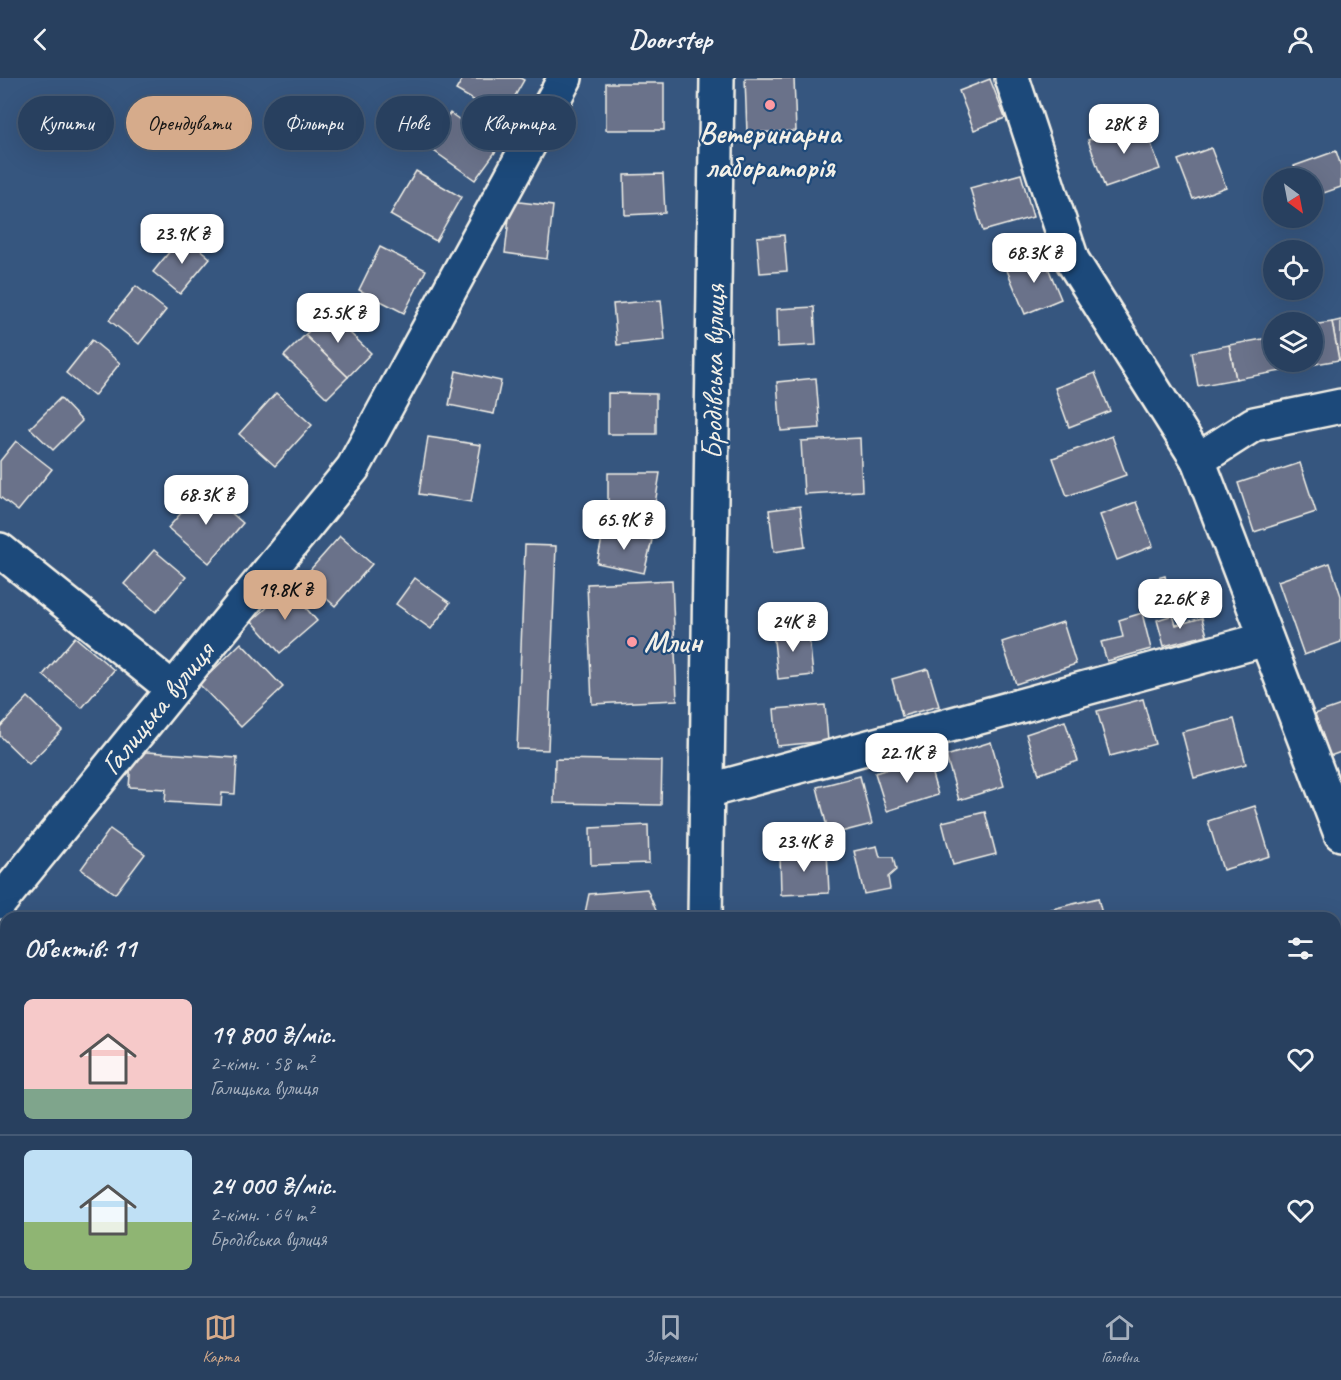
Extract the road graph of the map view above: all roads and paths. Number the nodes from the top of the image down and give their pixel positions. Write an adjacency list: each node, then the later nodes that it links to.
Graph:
1 (566, 78): 8 (street, Галицька вулиця)
2 (717, 78): 9 (street, Бродівська вулиця)
3 (1012, 78): 5 (street)
4 (1341, 406): 5 (street)
5 (1197, 460): 7 (street)
6 (0, 550): 8 (street)
7 (1266, 639): 9 (street); 10 (street)
8 (173, 689): 11 (street, Галицька вулиця)
9 (707, 791): 12 (street, Бродівська вулиця)
10 (1341, 834)
11 (0, 902)
12 (705, 912)

